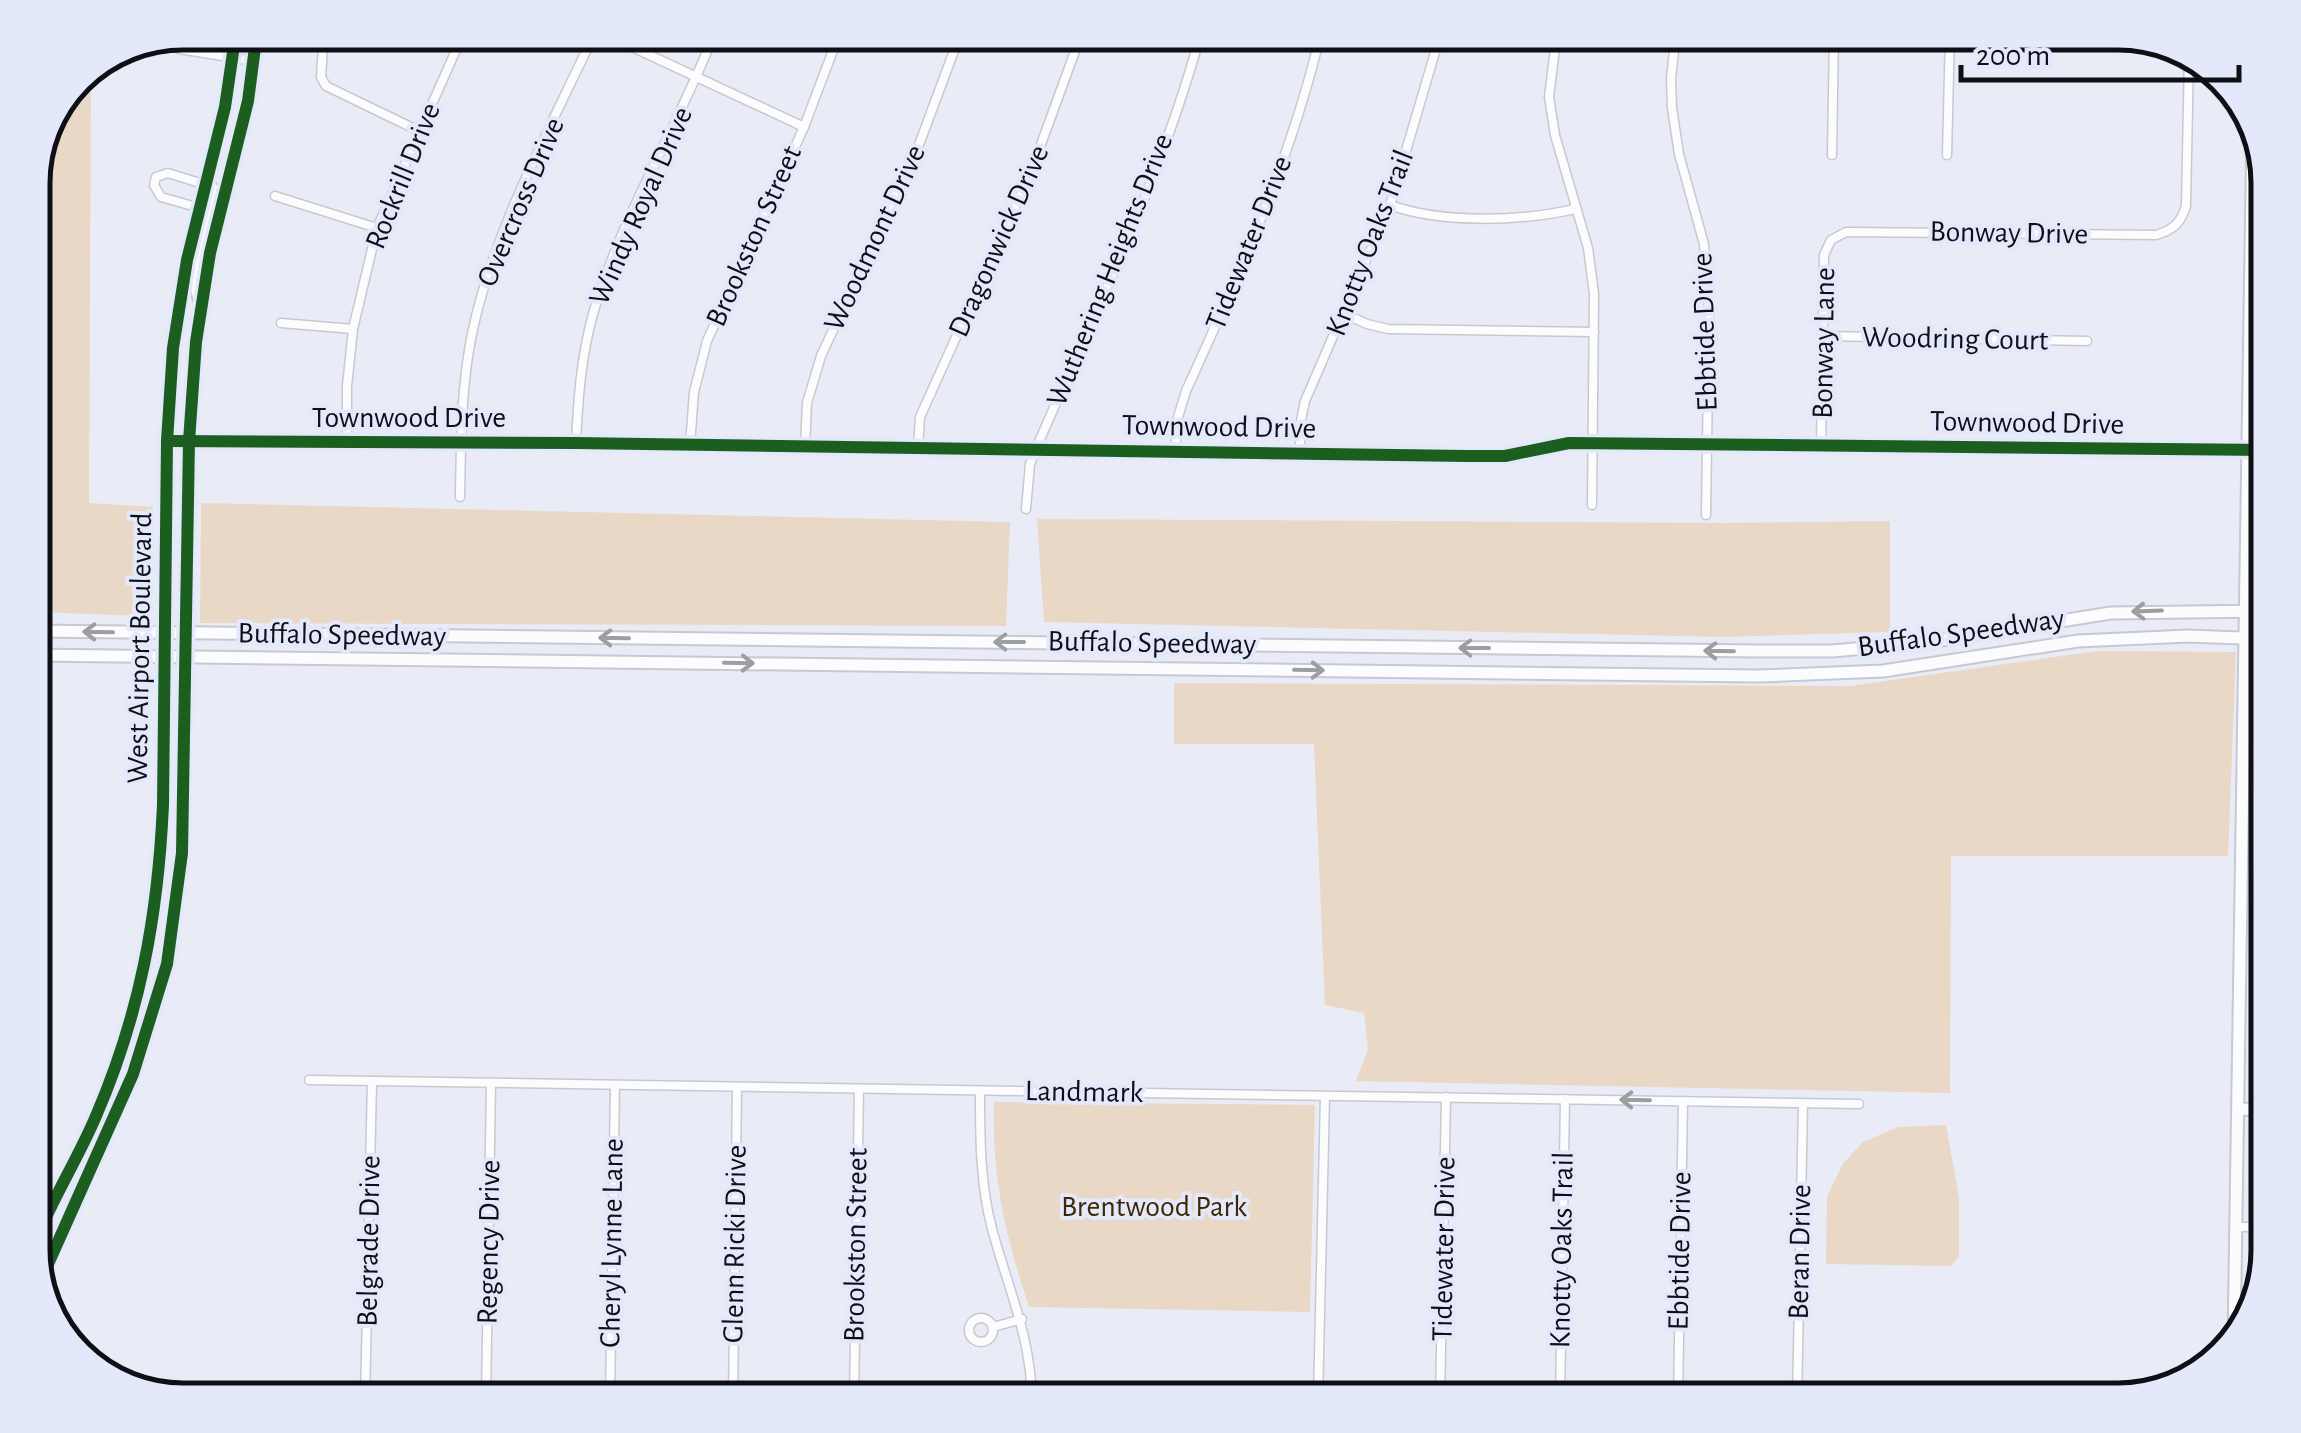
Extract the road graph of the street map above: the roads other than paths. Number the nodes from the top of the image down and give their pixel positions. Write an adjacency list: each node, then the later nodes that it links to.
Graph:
1 (185, 50): 19 (street)
2 (235, 50): 19 (main road, West Airport Boulevard)
3 (255, 50): 20 (main road, West Airport Boulevard)
4 (323, 50): 24 (street)
5 (456, 50): 24 (street, Rockrill Drive)
6 (589, 50): 45 (street, Overcross Drive)
7 (638, 50): 22 (street)
8 (708, 50): 22 (street, Windy Royal Drive)
9 (833, 50): 23 (street, Brookston Street)
10 (954, 50): 51 (street, Woodmont Drive)
11 (1075, 50): 52 (street, Dragonwick Drive)
12 (1196, 50): 54 (street, Wuthering Heights Drive)
13 (1317, 50): 55 (street, Tidewater Drive)
14 (1436, 50): 29 (street, Knotty Oaks Trail)
15 (1555, 50): 31 (street)
16 (1674, 50): 49 (street, Ebbtide Drive)
17 (1834, 50): 25 (street)
18 (1950, 50): 26 (street)
19 (234, 58): 20 (street); 27 (main road, West Airport Boulevard)
20 (254, 61): 35 (main road, West Airport Boulevard)
21 (2189, 71): 33 (street, Bonway Drive)
22 (698, 77): 23 (street); 47 (street, Windy Royal Drive)
23 (804, 126): 48 (street, Brookston Street)
24 (419, 130): 32 (street, Rockrill Drive)
25 (1832, 154)
26 (1947, 155)
27 (206, 185): 30 (main road, West Airport Boulevard); 30 (street); 35 (main road)
28 (274, 196): 32 (street)
29 (1390, 205): 31 (street); 36 (street, Knotty Oaks Trail)
30 (200, 208): 43 (main road, West Airport Boulevard)
31 (1575, 208): 39 (street)
32 (377, 228): 38 (street, Rockrill Drive)
33 (1832, 240): 40 (street, Bonway Lane)
34 (2251, 244): 53 (main road)
35 (201, 306): 42 (main road, West Airport Boulevard)
36 (1346, 314): 39 (street); 56 (street, Knotty Oaks Trail)
37 (281, 322): 38 (street)
38 (353, 329): 44 (street, Rockrill Drive)
39 (1594, 332): 46 (street)
40 (1823, 336): 41 (street, Woodring Court); 50 (street, Bonway Lane)
41 (2088, 341)
42 (189, 441): 43 (street, Townwood Drive); 44 (street, Townwood Drive); 66 (main road, West Airport Boulevard)
43 (167, 442): 65 (main road, West Airport Boulevard)
44 (347, 443): 45 (street, Townwood Drive)
45 (461, 443): 47 (street, Townwood Drive); 57 (street, Overcross Drive)
46 (1593, 443): 49 (street, Townwood Drive); 56 (street, Townwood Drive); 58 (street)
47 (576, 444): 48 (street, Townwood Drive)
48 (690, 445): 51 (street, Townwood Drive)
49 (1708, 445): 50 (street, Townwood Drive); 60 (street, Ebbtide Drive)
50 (1821, 446): 53 (street, Townwood Drive)
51 (804, 448): 52 (street, Townwood Drive)
52 (918, 448): 54 (street, Townwood Drive)
53 (2248, 450): 61 (main road)
54 (1035, 451): 55 (street, Townwood Drive); 59 (street, Wuthering Heights Drive)
55 (1174, 452): 56 (street, Townwood Drive)
56 (1300, 452)
57 (460, 497)
58 (1592, 505)
59 (1026, 509)
60 (1706, 515)
61 (2244, 610): 62 (main road, Buffalo Speedway); 63 (main road, Buffalo Speedway, one-way to 63); 70 (main road)
62 (2251, 610)
63 (2076, 617): 74 (main road); 76 (main road, Buffalo Speedway)
64 (50, 631): 65 (main road, Buffalo Speedway, one-way to 64)
65 (164, 633): 66 (main road, Buffalo Speedway); 82 (main road, West Airport Boulevard)
66 (185, 633): 67 (main road, Buffalo Speedway); 83 (main road, West Airport Boulevard)
67 (362, 635): 68 (main road, Buffalo Speedway); 84 (main road)
68 (512, 637): 69 (main road, Buffalo Speedway, one-way to 68); 85 (main road)
69 (664, 639): 72 (main road, Buffalo Speedway); 86 (main road)
70 (2244, 639): 71 (main road, Buffalo Speedway); 74 (main road, Buffalo Speedway); 110 (main road)
71 (2251, 639)
72 (814, 640): 73 (main road, Buffalo Speedway); 87 (main road)
73 (963, 641): 75 (main road, Buffalo Speedway, one-way to 73); 88 (main road)
74 (2078, 641): 89 (main road, Buffalo Speedway)
75 (1115, 643): 77 (main road, Buffalo Speedway); 90 (main road)
76 (1922, 643): 80 (main road, Buffalo Speedway); 89 (main road)
77 (1266, 645): 78 (main road, Buffalo Speedway); 91 (main road)
78 (1416, 648): 79 (main road, Buffalo Speedway, one-way to 78); 92 (main road)
79 (1571, 649): 80 (main road, Buffalo Speedway, one-way to 79); 93 (main road)
80 (1759, 652): 94 (main road)
81 (50, 655): 82 (main road, Buffalo Speedway)
82 (164, 656): 83 (main road, Buffalo Speedway); 96 (main road, West Airport Boulevard)
83 (184, 656): 84 (main road, Buffalo Speedway); 95 (main road, West Airport Boulevard)
84 (362, 658): 85 (main road, Buffalo Speedway)
85 (511, 660): 86 (main road, Buffalo Speedway)
86 (663, 662): 87 (main road, Buffalo Speedway, one-way to 87)
87 (814, 664): 88 (main road, Buffalo Speedway)
88 (962, 665): 90 (main road, Buffalo Speedway)
89 (1924, 666): 94 (main road, Buffalo Speedway)
90 (1115, 668): 91 (main road, Buffalo Speedway)
91 (1265, 669): 92 (main road, Buffalo Speedway, one-way to 92)
92 (1415, 672): 93 (main road, Buffalo Speedway)
93 (1571, 675): 94 (main road, Buffalo Speedway)
94 (1759, 676)
95 (132, 1074): 96 (main road); 115 (main road, West Airport Boulevard)
96 (112, 1075): 112 (main road, West Airport Boulevard)
97 (309, 1080): 98 (street, Landmark)
98 (372, 1081): 99 (street, Landmark); 119 (street, Belgrade Drive)
99 (491, 1082): 100 (street, Landmark); 120 (street, Regency Drive)
100 (616, 1085): 101 (street, Landmark); 121 (street, Cheryl Lynne Lane)
101 (737, 1086): 102 (street, Landmark); 122 (street, Glenn Ricki Drive)
102 (858, 1088): 103 (street, Landmark); 123 (street, Brookston Street)
103 (980, 1091): 104 (street, Landmark); 117 (street)
104 (1325, 1096): 105 (street, Landmark); 125 (street)
105 (1446, 1097): 106 (street, Landmark); 126 (street, Tidewater Drive)
106 (1565, 1099): 107 (street, Landmark, one-way to 106); 127 (street, Knotty Oaks Trail)
107 (1684, 1101): 108 (street, Landmark); 128 (street, Ebbtide Drive)
108 (1803, 1103): 109 (street, Landmark); 129 (street, Beran Drive)
109 (1859, 1104)
110 (2239, 1109): 111 (main road); 113 (main road)
111 (2251, 1109)
112 (50, 1210)
113 (2235, 1227): 114 (street); 116 (main road)
114 (2251, 1227)
115 (50, 1259)
116 (2234, 1314)
117 (1022, 1319): 118 (street); 124 (street)
118 (992, 1327)
119 (366, 1383)
120 (486, 1383)
121 (610, 1383)
122 (732, 1383)
123 (854, 1383)
124 (1030, 1383)
125 (1318, 1383)
126 (1440, 1383)
127 (1560, 1383)
128 (1678, 1383)
129 (1798, 1383)

